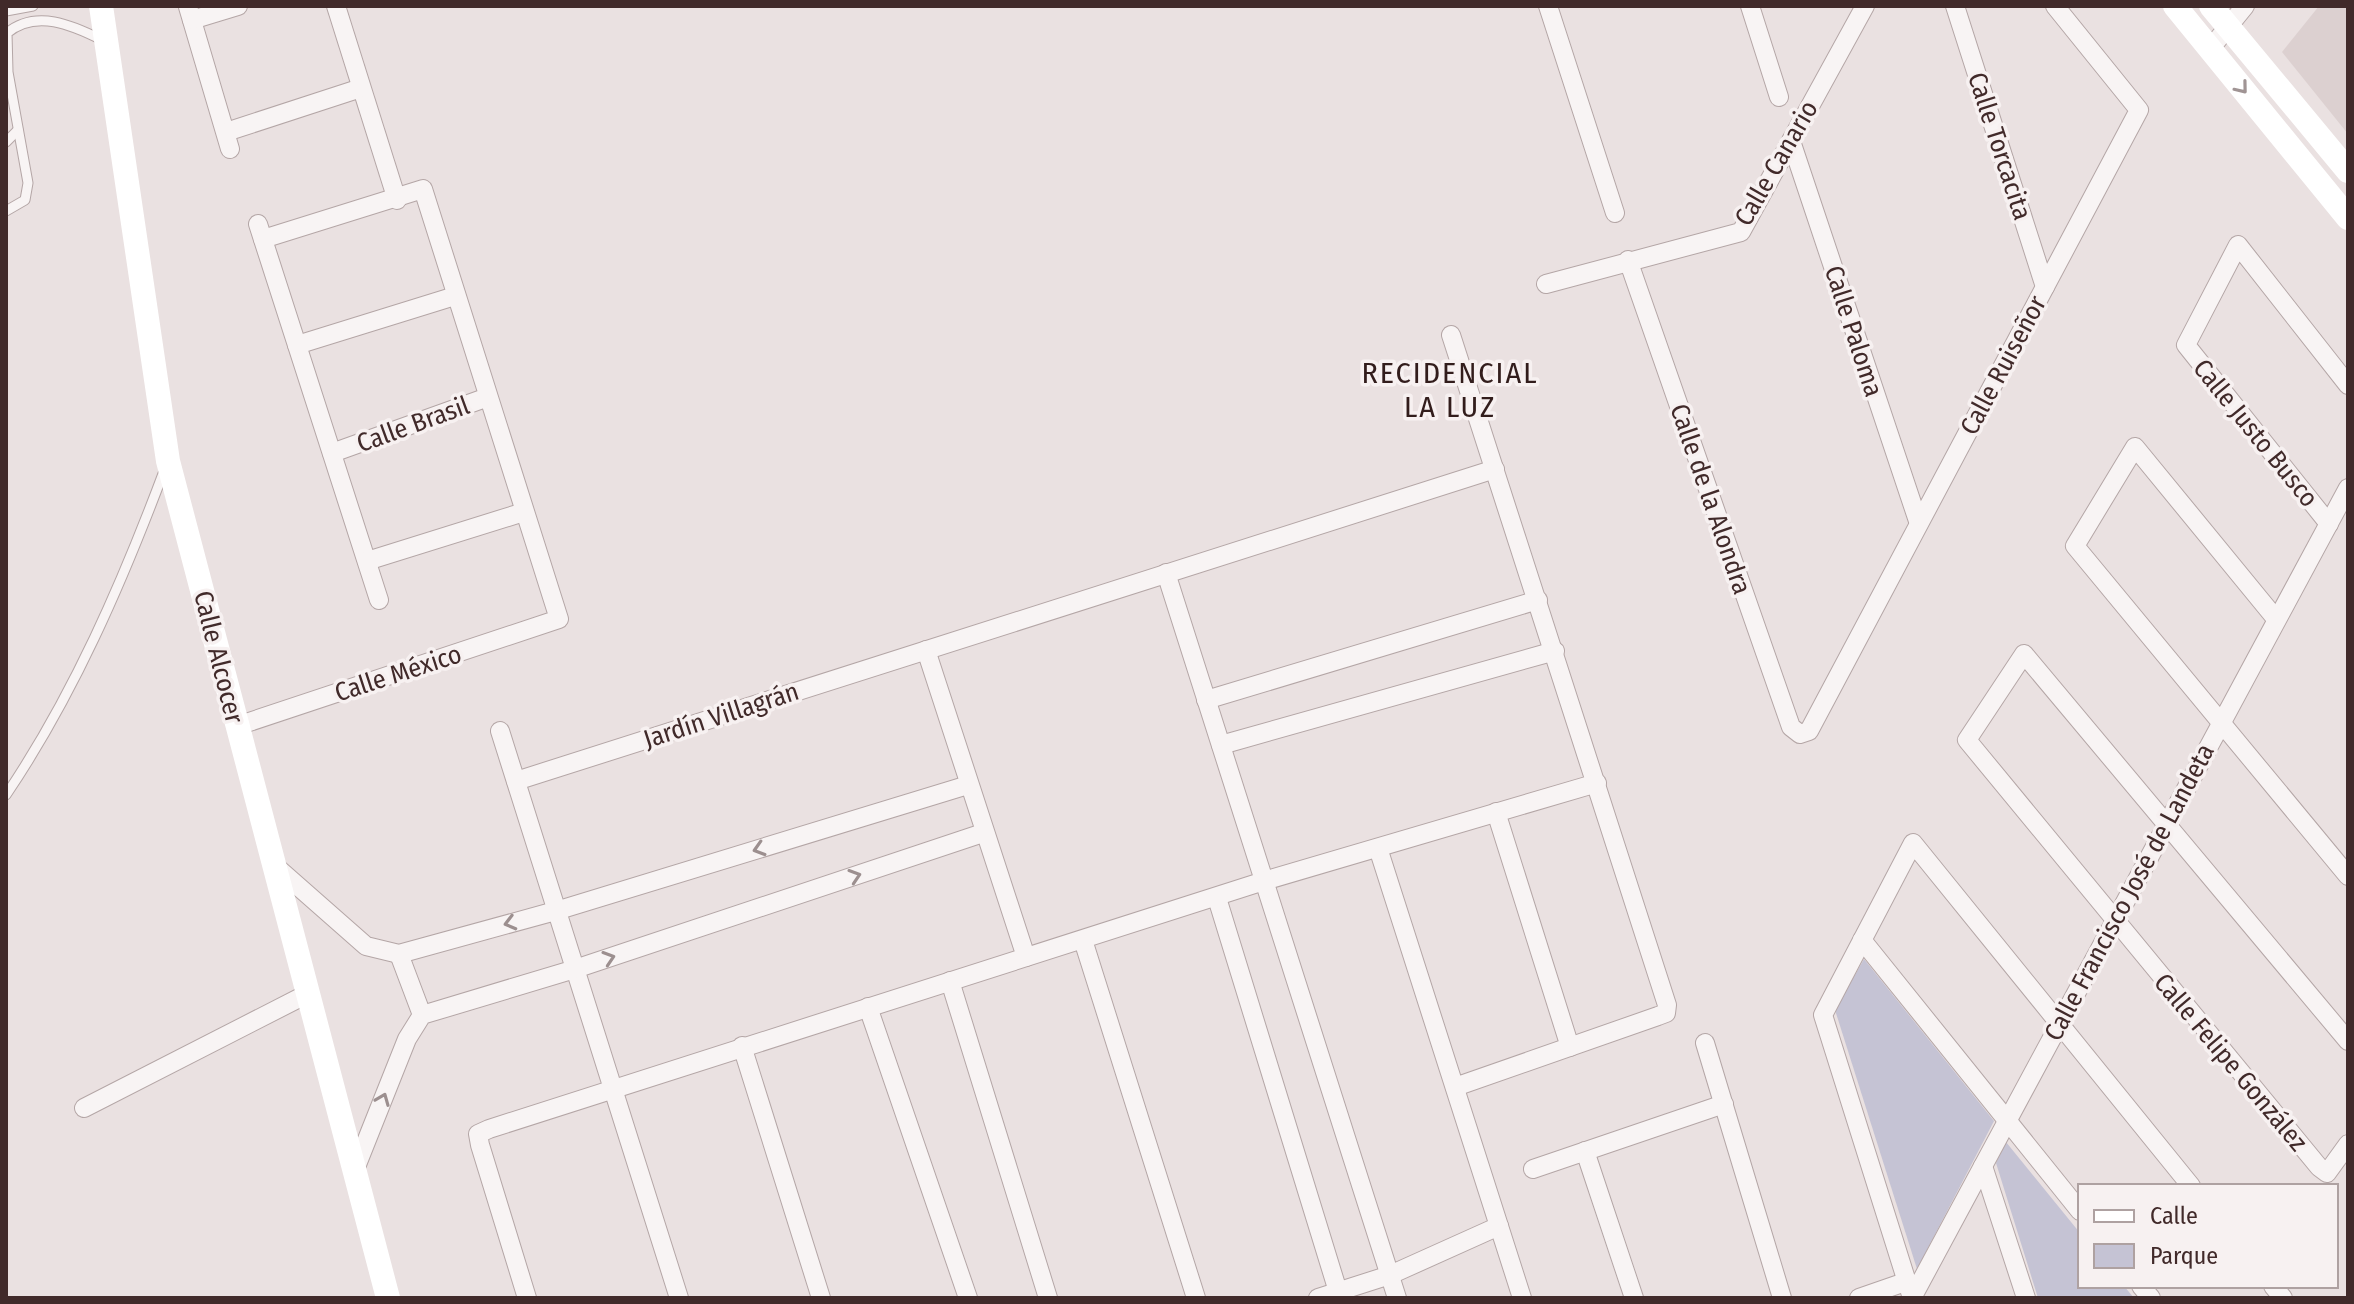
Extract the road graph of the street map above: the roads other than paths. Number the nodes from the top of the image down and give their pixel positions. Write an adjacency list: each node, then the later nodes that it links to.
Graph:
1 (33, 6): 13 (lane)
2 (101, 6): 16 (street, Calle Alcocer)
3 (238, 6): 14 (street)
4 (336, 6): 18 (street)
5 (1548, 6): 26 (street)
6 (1750, 6): 19 (street)
7 (1865, 6): 21 (street, Calle Canario)
8 (1955, 6): 30 (street, Calle Torcacita)
9 (2055, 6): 30 (street, Calle Ruiseñor)
10 (2175, 6): 17 (street)
11 (2211, 6): 15 (street)
12 (2245, 6): 15 (street)
13 (6, 11)
14 (190, 13): 18 (street)
15 (2229, 27): 17 (street); 23 (street)
16 (108, 43): 20 (lane); 37 (street, Calle Alcocer)
17 (2210, 49): 27 (street, one-way to 27)
18 (361, 88): 24 (street)
19 (1779, 97)
20 (18, 130): 22 (lane); 25 (lane)
21 (1791, 141): 28 (street, Calle Canario); 41 (street, Calle Paloma)
22 (6, 142)
23 (2348, 171)
24 (397, 200): 31 (street); 33 (street)
25 (6, 211)
26 (1615, 213)
27 (2348, 218)
28 (1628, 260): 29 (street, Calle Canario); 55 (street, Calle de la Alondra)
29 (1546, 284)
30 (2045, 287): 41 (street, Calle Ruiseñor)
31 (455, 296): 33 (street); 35 (street)
32 (1451, 335): 38 (street)
33 (297, 345): 36 (street)
34 (2348, 385): 42 (street, Calle Justo Busco)
35 (488, 397): 36 (street, Calle Brasil); 40 (street, Calle Brasil)
36 (332, 453): 43 (street, Calle Brasil)
37 (168, 461): 53 (street, Calle Alcocer); 60 (lane)
38 (1495, 469): 44 (street, Jardín Villagrán); 46 (street)
39 (2348, 488): 42 (street, Calle Francisco José de Landeta)
40 (524, 512): 43 (street); 47 (street, Calle Brasil)
41 (1918, 521): 55 (street, Calle Ruiseñor)
42 (2329, 524): 48 (street, Calle Francisco José de Landeta)
43 (367, 561): 45 (street, Calle Brasil)
44 (1166, 573): 49 (street, Jardín Villagrán); 51 (street)
45 (379, 600)
46 (1538, 600): 50 (street); 51 (street)
47 (559, 619): 53 (street, Calle México)
48 (2276, 619): 52 (street, Calle Francisco José de Landeta); 52 (street)
49 (926, 650): 57 (street, Jardín Villagrán); 59 (street)
50 (1555, 651): 56 (street); 58 (street)
51 (1206, 700): 56 (street)
52 (2221, 721): 62 (street, Calle Francisco José de Landeta); 66 (street)
53 (237, 726): 65 (street, Calle Alcocer)
54 (500, 731): 57 (street)
55 (1800, 734)
56 (1221, 745): 67 (street)
57 (516, 781): 69 (street)
58 (1597, 783): 61 (street); 84 (street)
59 (968, 785): 63 (street); 69 (street, one-way to 69)
60 (6, 795)
61 (1496, 812): 64 (street); 84 (street)
62 (2166, 822): 70 (street, Calle Francisco José de Landeta); 70 (street); 81 (street)
63 (983, 833): 74 (street); 75 (street, one-way to 63)
64 (1378, 848): 67 (street); 86 (street)
65 (274, 865): 73 (street); 77 (street, Calle Alcocer)
66 (2348, 876)
67 (1264, 881): 68 (street); 98 (street)
68 (1217, 898): 71 (street); 100 (street)
69 (559, 910): 73 (street, one-way to 73); 75 (street)
70 (2113, 921): 80 (street, Calle Francisco José de Landeta); 90 (street, Calle Felipe González)
71 (1083, 940): 74 (street); 107 (street)
72 (1862, 940): 80 (street); 89 (street); 99 (street)
73 (399, 954): 79 (street)
74 (1026, 957): 76 (street)
75 (575, 969): 79 (street); 85 (street)
76 (950, 981): 78 (street); 106 (street)
77 (309, 993): 88 (street); 94 (street, Calle Alcocer)
78 (868, 1007): 83 (street); 105 (street)
79 (422, 1015): 94 (street, one-way to 79)
80 (2058, 1023): 89 (street, Calle Francisco José de Landeta); 95 (street)
81 (2348, 1041)
82 (1705, 1043): 87 (street)
83 (742, 1046): 85 (street); 104 (street)
84 (1570, 1047): 86 (street)
85 (615, 1086): 102 (street); 103 (street)
86 (1455, 1087): 97 (street)
87 (1724, 1104): 91 (street); 112 (street)
88 (84, 1108)
89 (2006, 1120): 92 (street, Calle Francisco José de Landeta); 96 (street)
90 (2348, 1144)
91 (1585, 1151): 93 (street); 111 (street)
92 (1983, 1166): 99 (street, Calle Francisco José de Landeta); 114 (street)
93 (1533, 1169)
94 (354, 1172): 101 (street, Calle Alcocer)
95 (2189, 1184)
96 (2078, 1209)
97 (1499, 1226): 98 (street); 110 (street)
98 (1390, 1275): 100 (street); 109 (street)
99 (1911, 1292): 113 (street)
100 (1339, 1295): 108 (street)
101 (388, 1298)
102 (527, 1298)
103 (679, 1298)
104 (821, 1298)
105 (968, 1298)
106 (1048, 1298)
107 (1196, 1298)
108 (1318, 1298)
109 (1397, 1298)
110 (1522, 1298)
111 (1634, 1298)
112 (1782, 1298)
113 (1859, 1298)
114 (2026, 1298)

